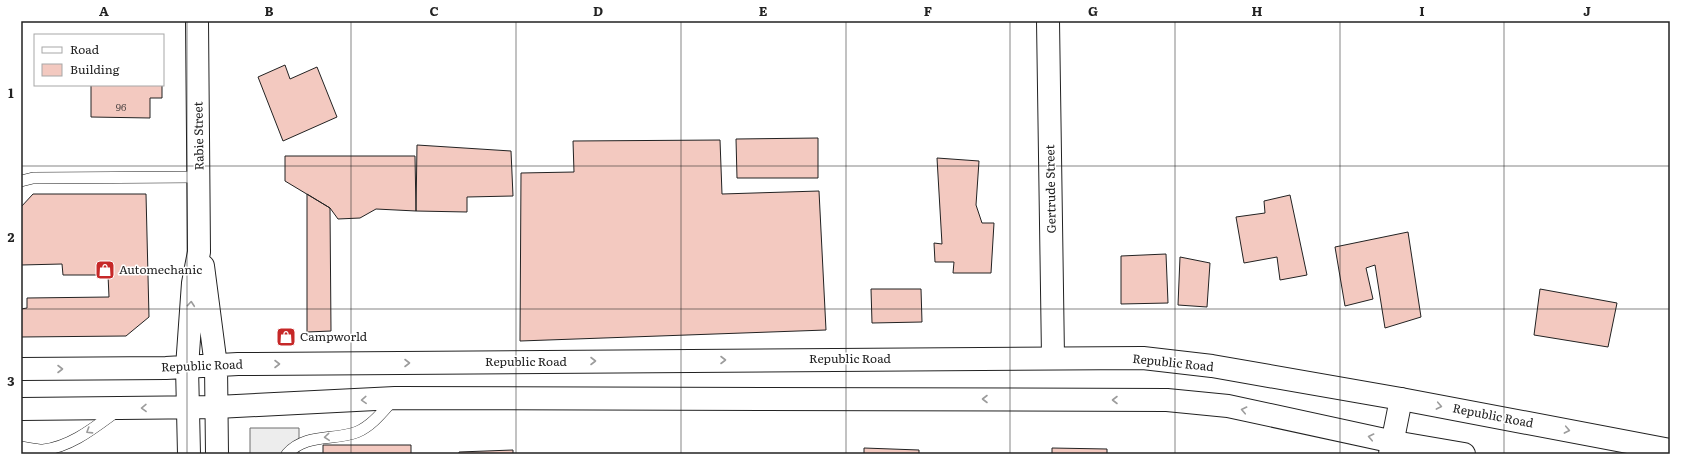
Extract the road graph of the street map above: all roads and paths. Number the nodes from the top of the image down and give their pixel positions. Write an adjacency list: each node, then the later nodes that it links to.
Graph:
1 (197, 21): 3 (main road, Rabie Street)
2 (1048, 21): 6 (main road, Gertrude Street)
3 (199, 177): 4 (lane); 5 (main road, Rabie Street)
4 (21, 181)
5 (199, 252): 7 (main road, Rabie Street); 8 (main road, Rabie Street, one-way to 5)
6 (1053, 357): 7 (main road, Republic Road, one-way to 6); 11 (main road, Republic Road)
7 (216, 366): 8 (main road, Republic Road); 12 (main road, Rabie Street)
8 (187, 368): 9 (main road, Republic Road, one-way to 8); 14 (main road, Rabie Street)
9 (21, 369)
10 (395, 398): 12 (main road, one-way to 12); 17 (main road, one-way to 10); 21 (lane, one-way to 21)
11 (1401, 399): 17 (main road); 18 (main road, Republic Road, one-way to 18)
12 (217, 407): 14 (main road); 20 (main road, Rabie Street)
13 (121, 408): 14 (main road, one-way to 13); 15 (main road); 16 (lane, one-way to 16)
14 (188, 408): 19 (main road, Rabie Street)
15 (21, 409)
16 (21, 447)
17 (1392, 448): 22 (main road)
18 (1670, 450)
19 (189, 454)
20 (217, 454)
21 (287, 454)
22 (1464, 454)

